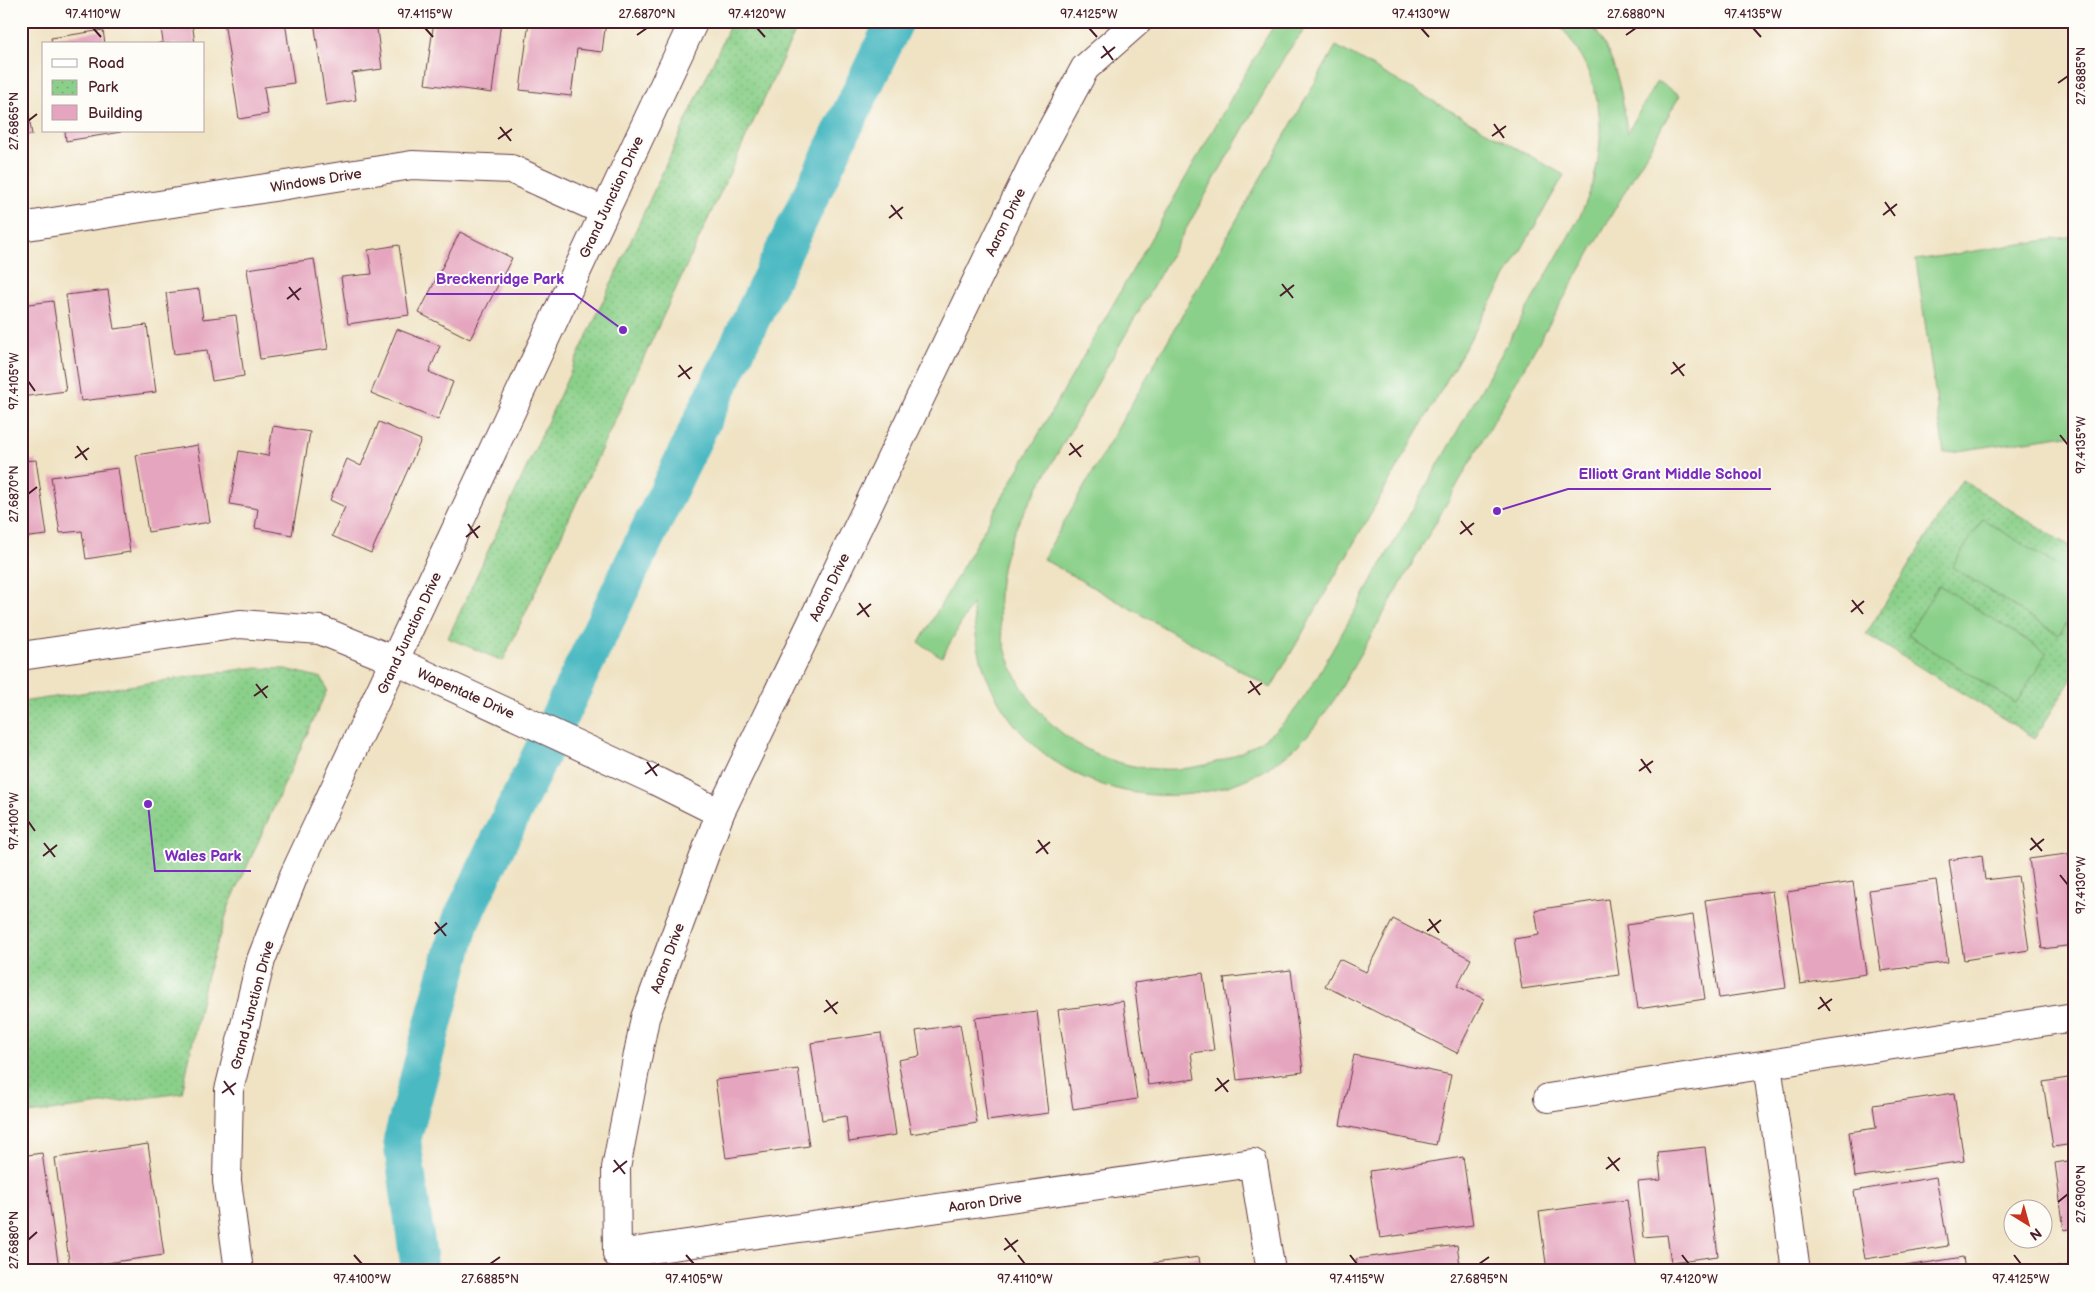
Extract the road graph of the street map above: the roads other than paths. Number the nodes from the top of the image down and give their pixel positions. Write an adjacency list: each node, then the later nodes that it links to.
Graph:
1 (694, 21): 3 (street, Grand Junction Drive)
2 (1138, 21): 7 (street, Aaron Drive)
3 (604, 211): 4 (street, Windows Drive); 6 (street, Grand Junction Drive)
4 (21, 228)
5 (21, 656): 6 (street, Wapentate Drive)
6 (396, 661): 7 (street, Wapentate Drive); 11 (street, Grand Junction Drive)
7 (720, 813): 12 (street, Aaron Drive)
8 (2074, 1017): 9 (street)
9 (1767, 1065): 10 (street); 13 (street)
10 (1548, 1098)
11 (239, 1271)
12 (1271, 1271)
13 (1796, 1271)

